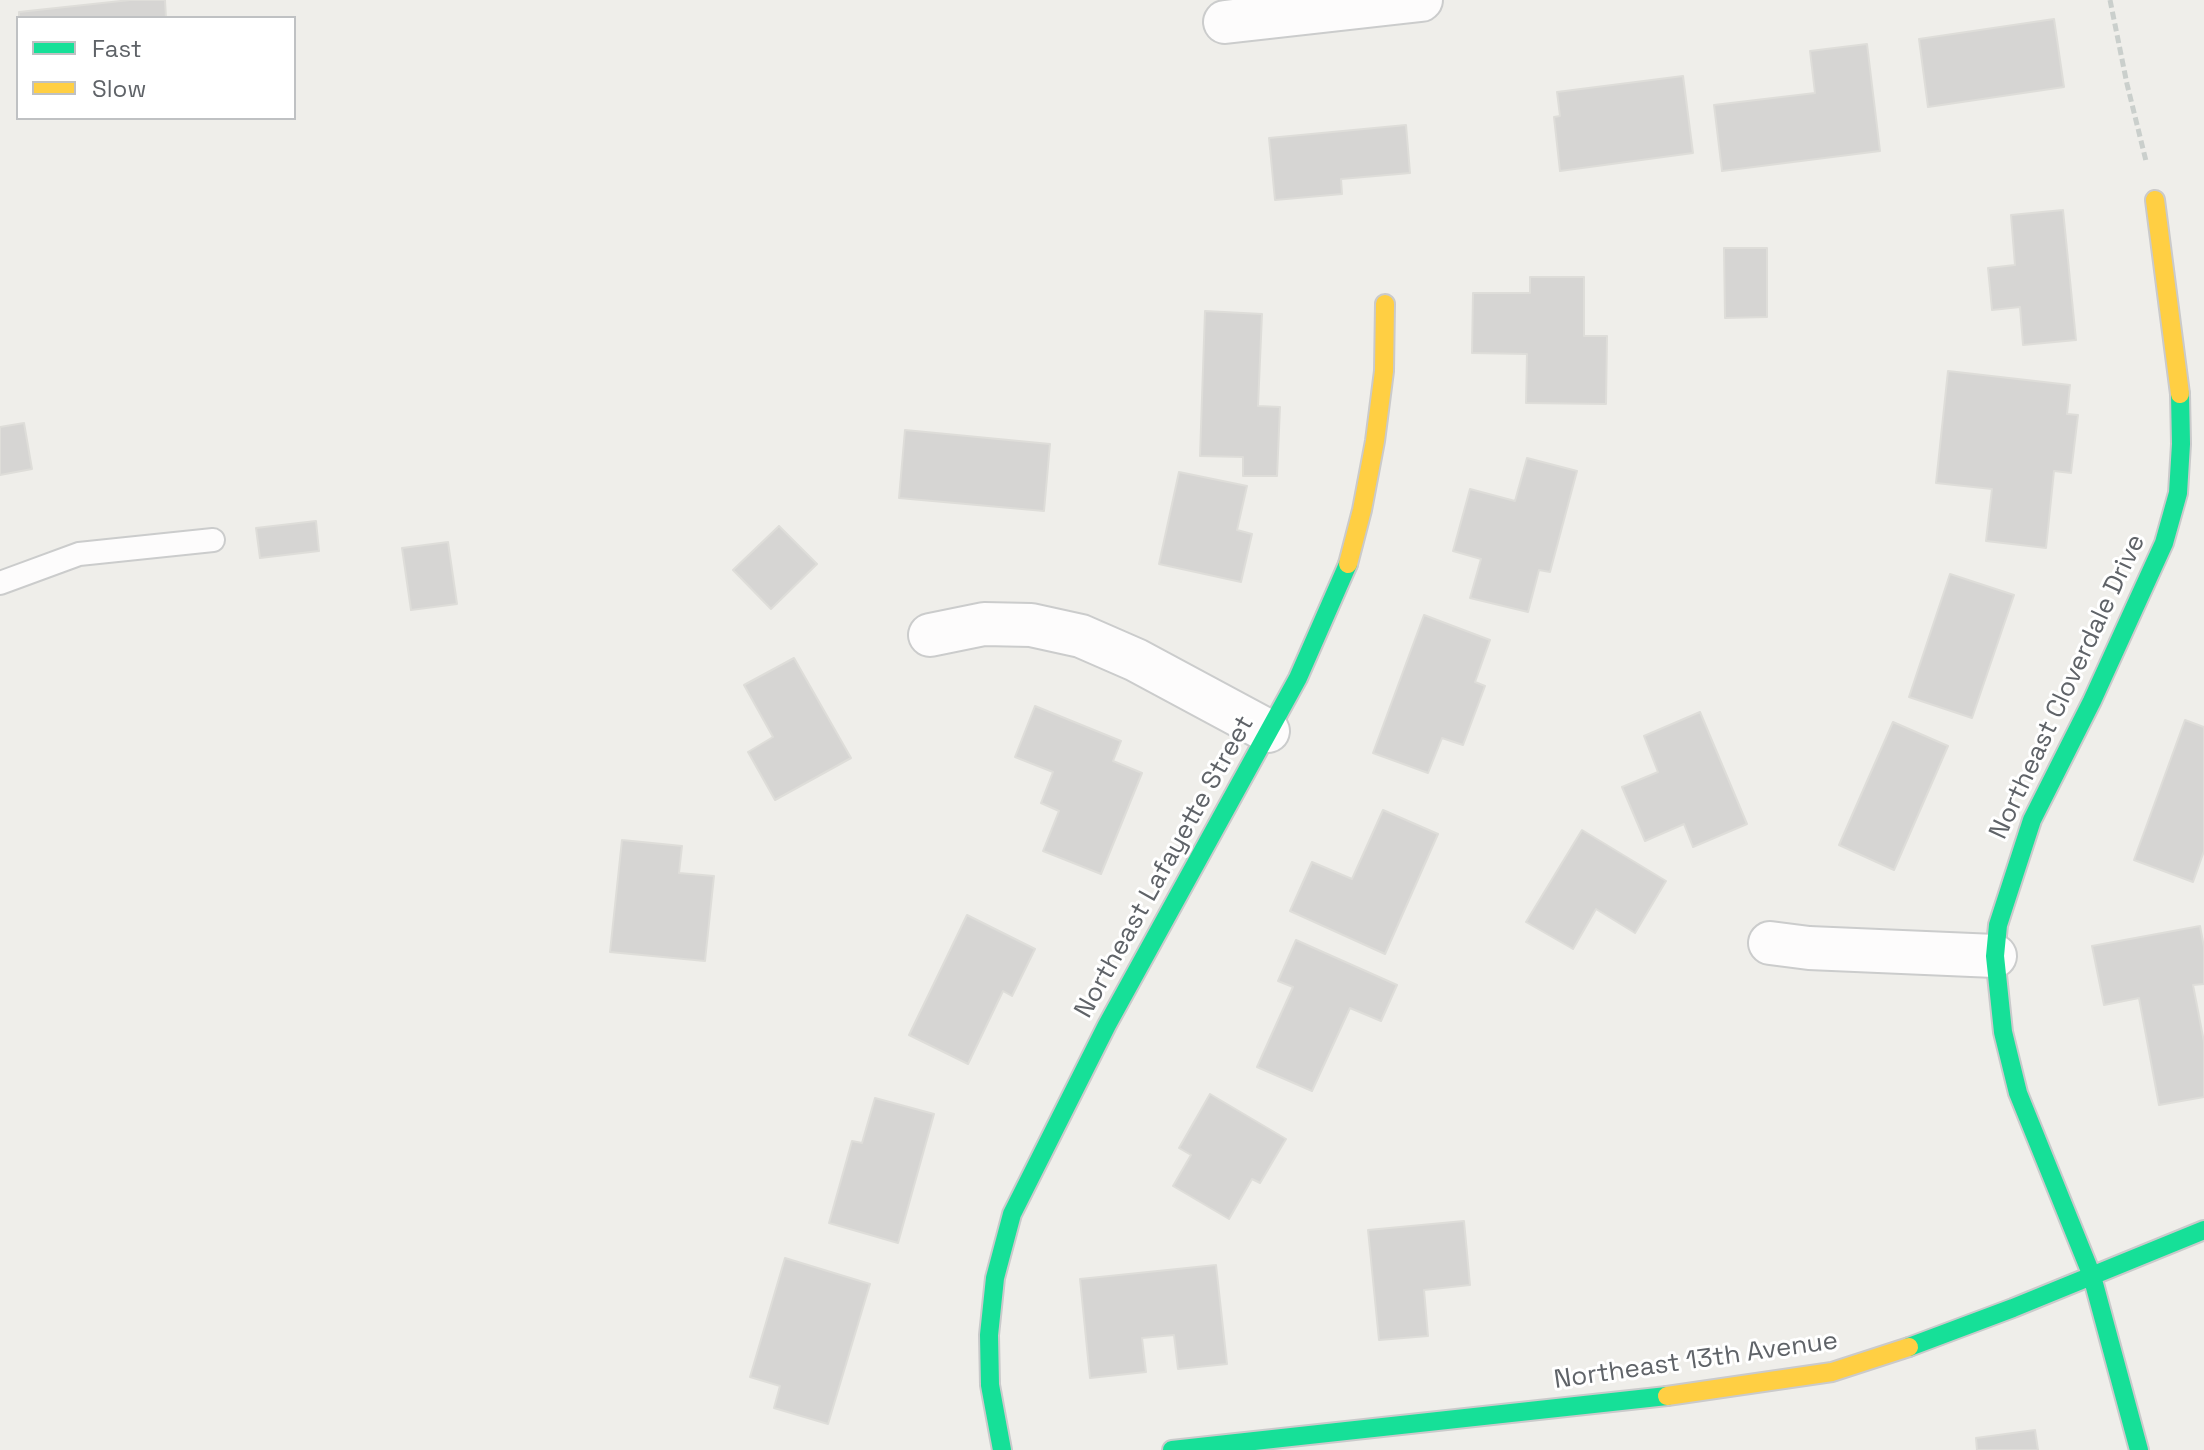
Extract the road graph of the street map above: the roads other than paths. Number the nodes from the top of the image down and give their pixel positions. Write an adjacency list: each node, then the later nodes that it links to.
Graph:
1 (1421, 0): 2 (street)
2 (1225, 22)
3 (2155, 200): 10 (street, Northeast Cloverdale Drive)
4 (1385, 304): 8 (street, Northeast Lafayette Street)
5 (213, 540): 6 (lane)
6 (0, 583)
7 (930, 635): 8 (street)
8 (1268, 731): 13 (street, Northeast Lafayette Street)
9 (1770, 943): 10 (street)
10 (1995, 956): 12 (street, Northeast Cloverdale Drive)
11 (2204, 1230): 12 (street, Northeast 13th Avenue)
12 (2092, 1276): 14 (street, Northeast 13th Avenue); 15 (street, Northeast Cloverdale Drive)
13 (1002, 1450)
14 (1172, 1450)
15 (2139, 1450)

